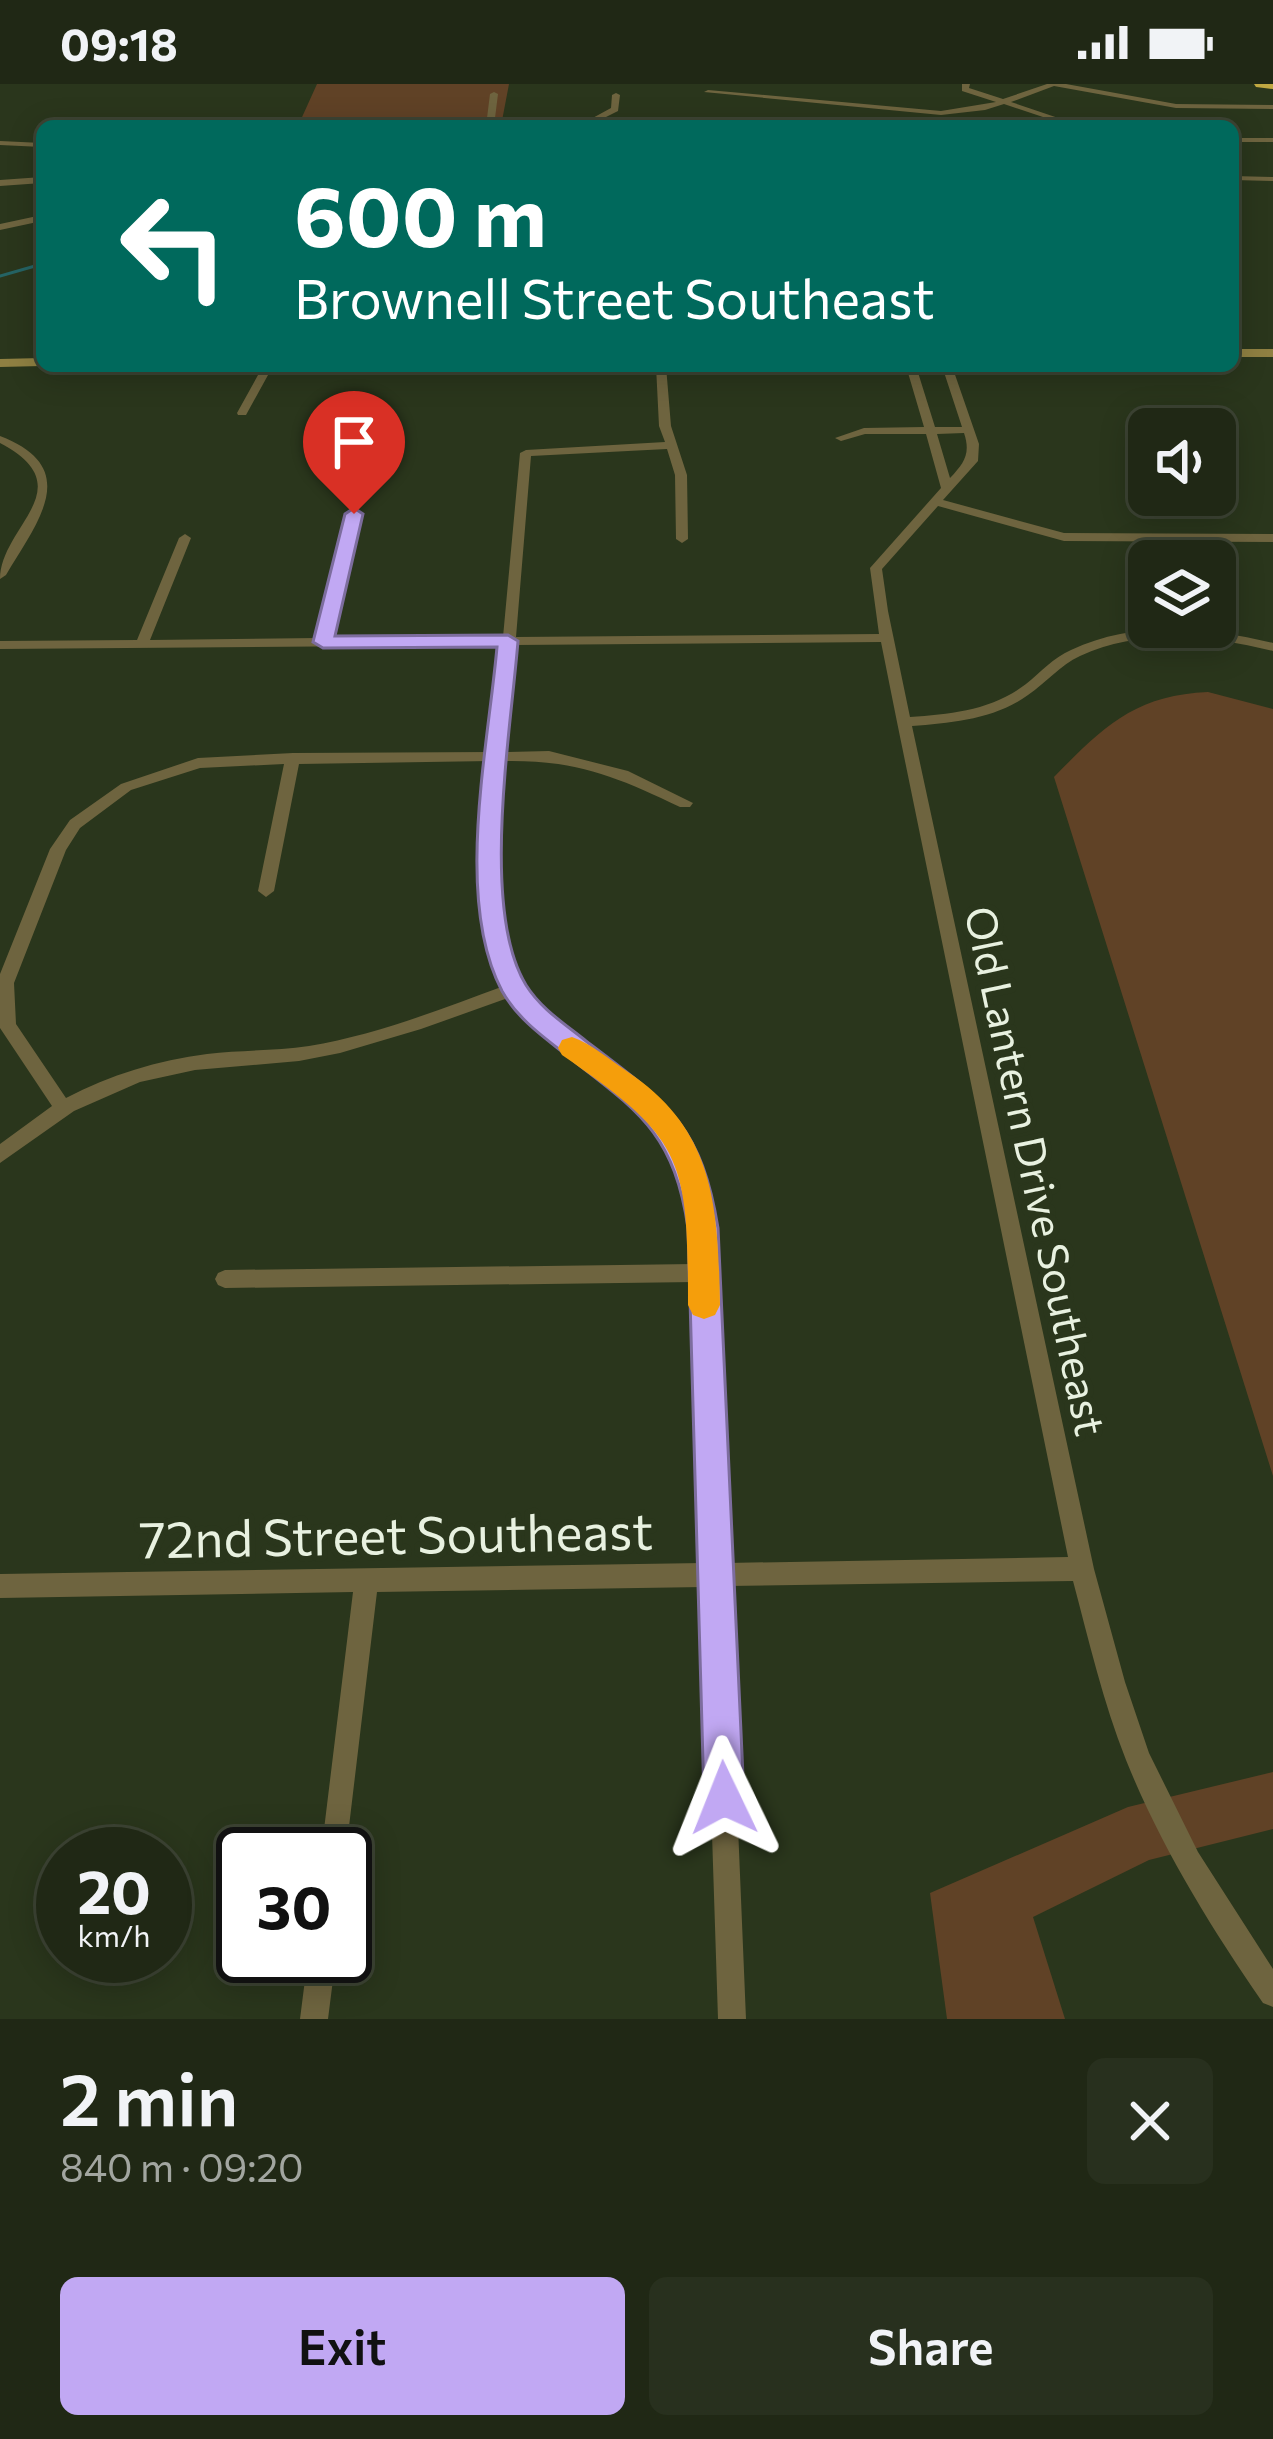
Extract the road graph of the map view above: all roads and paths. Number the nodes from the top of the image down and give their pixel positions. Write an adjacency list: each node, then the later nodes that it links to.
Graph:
1 (864, 84): 10 (street)
2 (966, 84): 9 (street)
3 (1262, 84): 4 (highway)
4 (1273, 85)
5 (761, 89): 6 (street); 10 (street)
6 (707, 92)
7 (494, 94): 12 (street)
8 (616, 95): 13 (street)
9 (998, 103): 10 (street); 11 (street); 14 (street)
10 (872, 106)
11 (1273, 107)
12 (491, 120)
13 (594, 120)
14 (1057, 120)
15 (1239, 140): 16 (street)
16 (1273, 140)
17 (0, 143): 18 (street)
18 (36, 145)
19 (1239, 178): 20 (street)
20 (1273, 179)
21 (36, 180): 22 (street)
22 (0, 183)
23 (36, 219): 24 (street)
24 (0, 227)
25 (1239, 353): 26 (main road)
26 (1273, 353)
27 (36, 362): 28 (main road)
28 (0, 363)
29 (265, 372): 33 (street)
30 (662, 372): 38 (street)
31 (913, 372): 34 (street)
32 (949, 372): 35 (street)
33 (242, 413)
34 (931, 430): 35 (street); 36 (street); 39 (street)
35 (969, 430): 39 (street, Old Lantern Drive Southeast)
36 (841, 438)
37 (0, 439): 44 (street)
38 (670, 445): 43 (street); 46 (street)
39 (942, 496): 42 (street); 45 (street, Old Lantern Drive Southeast)
40 (354, 514): 47 (street)
41 (184, 538): 48 (street)
42 (1273, 538)
43 (682, 539)
44 (0, 575)
45 (887, 638): 46 (street); 51 (street, Old Lantern Drive Southeast)
46 (508, 641): 47 (street); 52 (street)
47 (323, 642): 48 (street)
48 (142, 644): 49 (street)
49 (0, 645)
50 (1273, 647): 51 (street)
51 (904, 722): 62 (street, Old Lantern Drive Southeast)
52 (496, 757): 53 (street); 54 (street); 57 (street)
53 (293, 758): 55 (street); 56 (street)
54 (685, 803)
55 (266, 891)
56 (3, 983): 58 (street)
57 (514, 989): 58 (street); 60 (street)
58 (61, 1105): 59 (street)
59 (0, 1155)
60 (702, 1274): 61 (street); 63 (street)
61 (225, 1279)
62 (1082, 1569): 63 (street, 72nd Street Southeast); 68 (street, Old Lantern Drive Southeast)
63 (716, 1577): 64 (street, 72nd Street Southeast); 70 (street)
64 (365, 1582): 65 (street, 72nd Street Southeast); 66 (street)
65 (0, 1586)
66 (337, 1827)
67 (319, 1983): 69 (street)
68 (1273, 1993)
69 (314, 2019)
70 (731, 2019)

